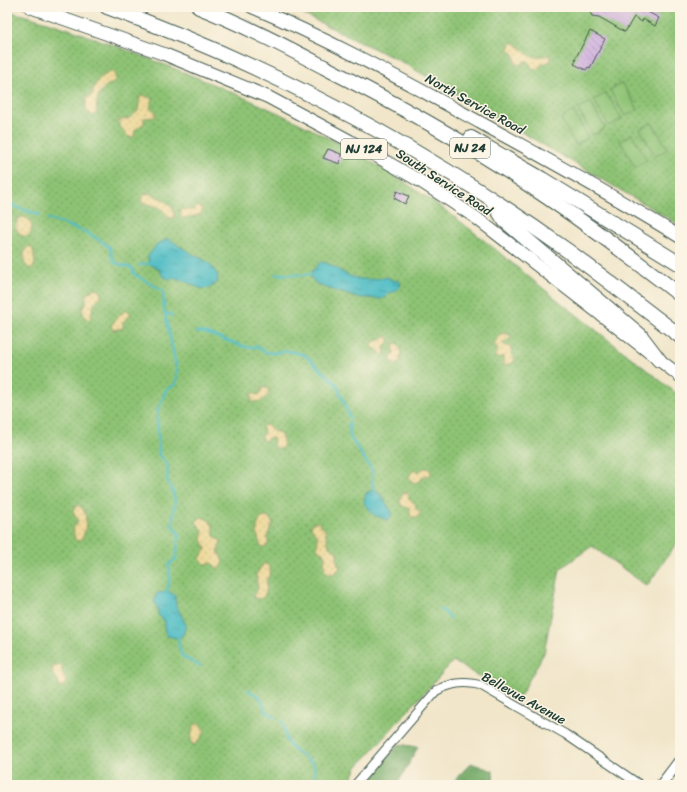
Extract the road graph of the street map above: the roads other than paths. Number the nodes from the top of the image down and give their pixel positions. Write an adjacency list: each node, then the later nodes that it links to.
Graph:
1 (30, 7): 11 (main road, South Service Road / NJ 124)
2 (107, 7): 6 (highway, NJ 24)
3 (199, 7): 5 (highway, NJ 24)
4 (252, 7): 7 (main road, North Service Road)
5 (355, 82): 8 (highway); 9 (highway, NJ 24)
6 (491, 199): 10 (highway, NJ 24); 11 (highway)
7 (680, 237)
8 (680, 264)
9 (680, 295)
10 (680, 336)
11 (659, 360): 12 (main road, South Service Road / NJ 124)
12 (680, 376)
13 (680, 760): 16 (street)
14 (355, 785): 15 (street, Bellevue Avenue)
15 (640, 785)
16 (661, 785)

